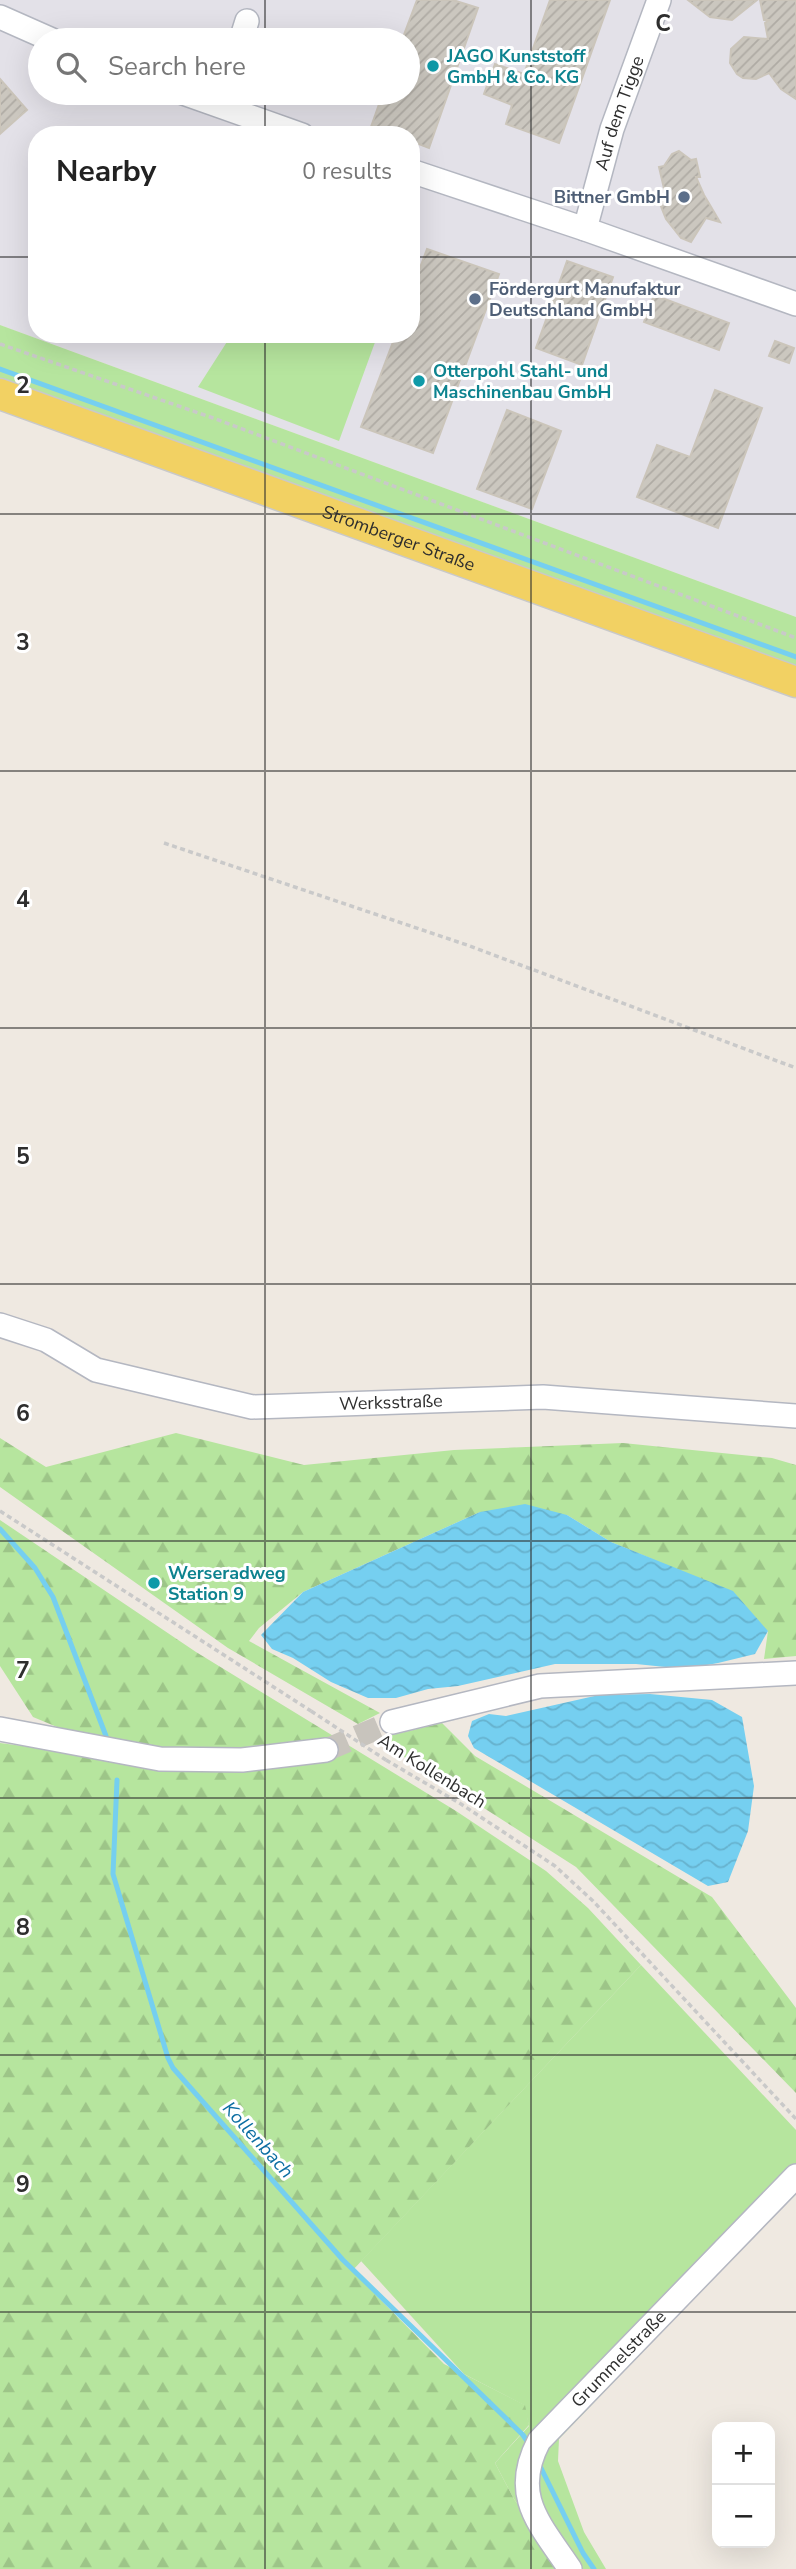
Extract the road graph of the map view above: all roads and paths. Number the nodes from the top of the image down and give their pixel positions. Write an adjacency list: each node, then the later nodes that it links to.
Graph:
1 (659, 0): 7 (street, Auf dem Tigge)
2 (0, 17): 3 (street)
3 (28, 29)
4 (233, 105): 5 (street)
5 (281, 126)
6 (420, 174): 7 (street)
7 (585, 229): 8 (street)
8 (796, 304)
9 (0, 344): 11 (path)
10 (0, 394): 12 (main road, Stromberger Straße)
11 (796, 638)
12 (796, 682)
13 (164, 843): 14 (path)
14 (796, 1068)
15 (0, 1325): 16 (street, Werksstraße)
16 (796, 1416)
17 (0, 1511): 22 (path, Am Kollenbach, bridge)
18 (796, 1673): 19 (street)
19 (392, 1722)
20 (0, 1729): 21 (street)
21 (326, 1749)
22 (796, 2119)
23 (796, 2176): 24 (street, Grummelstraße)
24 (570, 2569)

